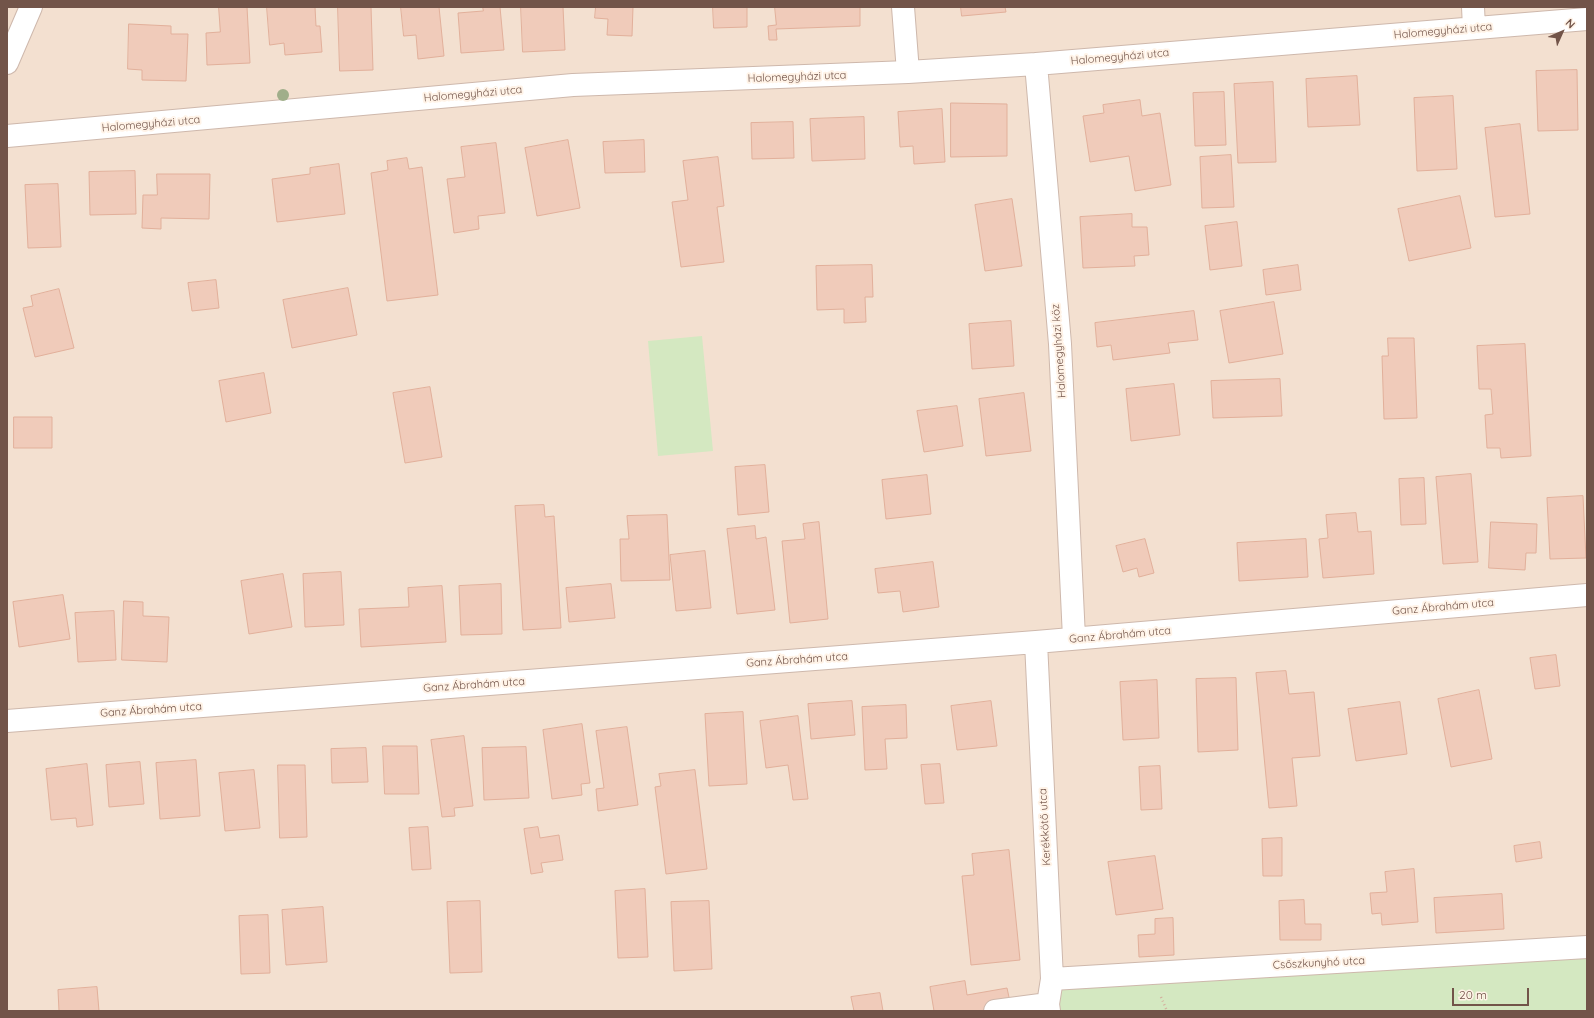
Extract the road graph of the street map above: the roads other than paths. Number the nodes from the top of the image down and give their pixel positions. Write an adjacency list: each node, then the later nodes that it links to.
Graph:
1 (31, 7): 5 (street)
2 (903, 7): 7 (street)
3 (1474, 18): 4 (street, Halomegyházi utca); 6 (street, Halomegyházi utca)
4 (1587, 19)
5 (7, 63)
6 (1036, 64): 7 (street, Halomegyházi utca); 10 (street, Halomegyházi köz)
7 (908, 72): 8 (street, Halomegyházi utca)
8 (7, 136)
9 (1587, 595): 10 (street, Ganz Ábrahám utca)
10 (1074, 638): 11 (street, Ganz Ábrahám utca)
11 (1036, 642): 12 (street, Ganz Ábrahám utca); 14 (street, Kerékkötő utca)
12 (7, 721)
13 (1587, 947): 14 (street, Csőszkunyhó utca)
14 (1052, 979): 15 (street, Kerékkötő utca)
15 (1048, 1007): 16 (street)
16 (994, 1011)

